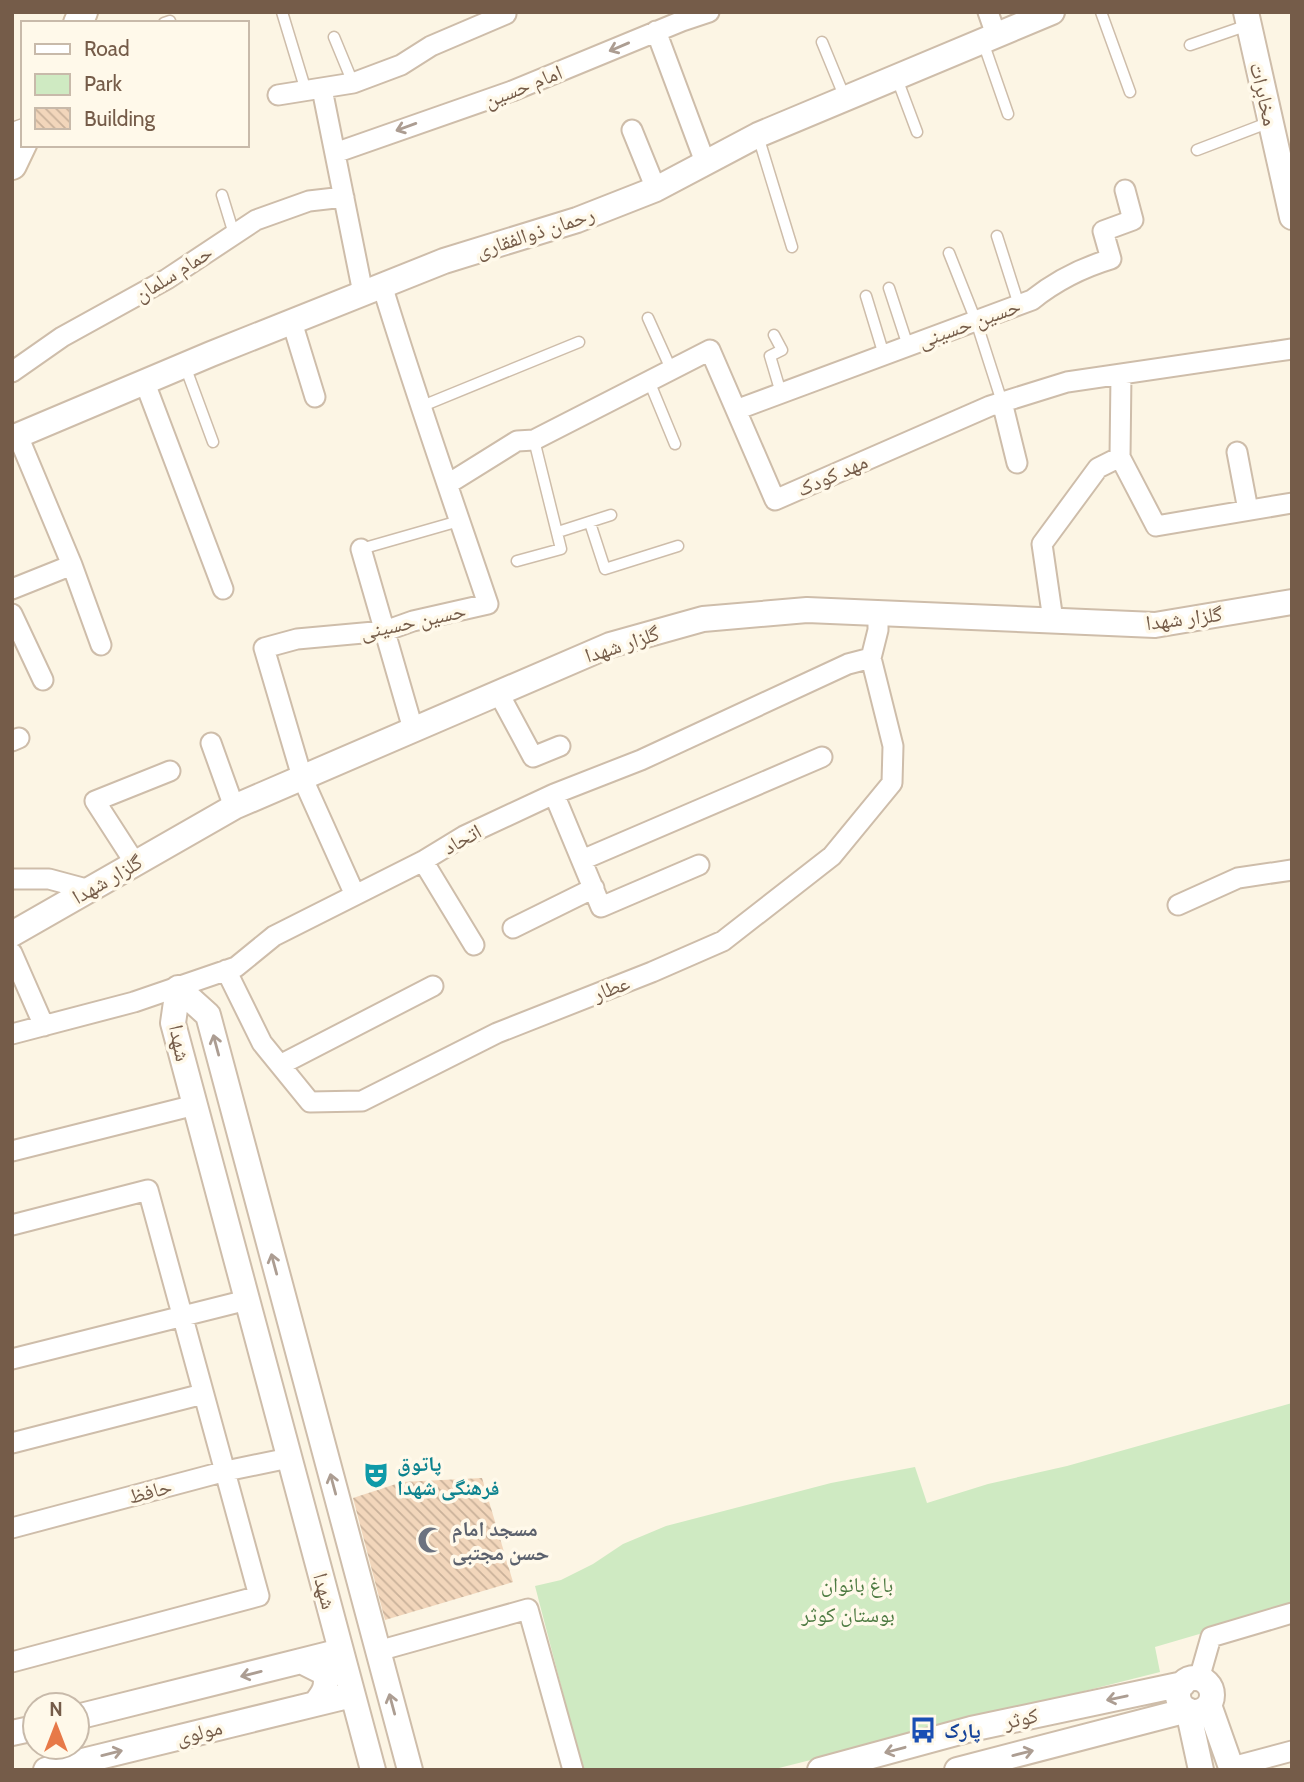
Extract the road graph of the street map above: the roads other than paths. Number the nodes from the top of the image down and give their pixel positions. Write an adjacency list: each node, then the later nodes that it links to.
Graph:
1 (282, 12): 15 (lane)
2 (505, 12): 14 (street)
3 (709, 12): 6 (street, امام حسین)
4 (1052, 12): 8 (street, رحمان ذوالفقاری)
5 (1101, 12): 16 (lane)
6 (680, 16): 9 (street, امام حسین)
7 (1247, 19): 12 (lane); 20 (street, مخابرات)
8 (989, 29): 13 (street, رحمان ذوالفقاری); 19 (lane)
9 (656, 31): 26 (street, امام حسین, one-way to 26); 28 (street)
10 (334, 37): 14 (lane)
11 (822, 43): 18 (lane)
12 (1190, 45)
13 (896, 76): 18 (street, رحمان ذوالفقاری); 22 (lane)
14 (354, 83): 15 (street)
15 (314, 90): 17 (street); 26 (street, حسین حسینی)
16 (1130, 92)
17 (278, 95)
18 (845, 99): 23 (street, رحمان ذوالفقاری)
19 (1008, 114)
20 (1270, 121): 25 (lane); 27 (street, مخابرات)
21 (632, 130): 30 (street)
22 (916, 132)
23 (758, 135): 28 (street, رحمان ذوالفقاری); 37 (lane)
24 (21, 146): 29 (main road)
25 (1197, 150)
26 (335, 153): 33 (street, حسین حسینی)
27 (1285, 160): 34 (street, مخابرات)
28 (705, 162): 30 (street, رحمان ذوالفقاری)
29 (12, 165)
30 (656, 189): 40 (street, رحمان ذوالفقاری)
31 (1125, 190): 42 (street, حسین حسینی)
32 (222, 194): 35 (lane)
33 (344, 197): 35 (street, حمام سلمان); 40 (street, حسین حسینی)
34 (1292, 217)
35 (234, 234): 53 (street, حمام سلمان)
36 (997, 236): 42 (lane)
37 (792, 247)
38 (949, 253): 44 (lane)
39 (890, 288): 48 (lane)
40 (373, 289): 45 (street, رحمان ذوالفقاری); 60 (street, حسین حسینی)
41 (866, 296): 50 (lane)
42 (1019, 304): 44 (street, حسین حسینی)
43 (648, 318): 52 (lane)
44 (976, 321): 48 (street, حسین حسینی); 59 (lane)
45 (292, 322): 51 (street, رحمان ذوالفقاری); 58 (street)
46 (775, 335): 57 (lane)
47 (579, 342): 60 (lane)
48 (908, 346): 50 (street, حسین حسینی)
49 (1292, 349): 54 (street, مهد کودک)
50 (884, 355): 57 (street, حسین حسینی)
51 (184, 366): 56 (street, رحمان ذوالفقاری); 64 (lane)
52 (671, 369): 55 (street, مهد کودک); 61 (street, مهد کودک)
53 (12, 372)
54 (1121, 374): 59 (street, مهد کودک); 67 (street)
55 (649, 380): 63 (street, مهد کودک); 65 (lane)
56 (145, 383): 62 (street, رحمان ذوالفقاری); 81 (street)
57 (781, 393): 61 (street, حسین حسینی)
58 (315, 397)
59 (1002, 402): 61 (street, مهد کودک); 68 (street)
60 (419, 408): 69 (street, حسین حسینی)
61 (736, 410)
62 (15, 437): 79 (street)
63 (534, 440): 69 (street, مهد کودک); 75 (lane)
64 (213, 442)
65 (675, 444)
66 (1237, 452): 71 (street)
67 (1120, 457): 71 (street); 85 (street)
68 (1017, 463)
69 (448, 484): 73 (street, حسین حسینی)
70 (1292, 503): 71 (street)
71 (1248, 510)
72 (611, 514): 74 (lane)
73 (459, 521): 77 (lane); 86 (street, حسین حسینی)
74 (590, 523): 75 (lane); 76 (lane)
75 (558, 532): 78 (lane)
76 (678, 546)
77 (361, 549): 86 (street)
78 (517, 561)
79 (72, 565): 80 (street); 87 (street)
80 (12, 589)
81 (223, 590)
82 (1292, 602): 85 (street, گلزار شهدا)
83 (877, 612): 85 (street, گلزار شهدا); 88 (street); 90 (street, گلزار شهدا)
84 (12, 614): 89 (street)
85 (1054, 620)
86 (385, 631): 91 (street); 96 (street, حسین حسینی)
87 (101, 645)
88 (870, 658): 97 (street, اتحاد); 118 (street, عطار)
89 (43, 680)
90 (498, 692): 91 (street, گلزار شهدا); 93 (street)
91 (414, 729): 96 (street, گلزار شهدا)
92 (211, 743): 98 (street)
93 (561, 747)
94 (822, 757): 99 (street)
95 (170, 771): 101 (street)
96 (302, 777): 98 (street, گلزار شهدا); 106 (street)
97 (554, 794): 99 (street); 100 (street, اتحاد)
98 (234, 807): 101 (street, گلزار شهدا)
99 (582, 860): 107 (street)
100 (423, 861): 106 (street, اتحاد); 111 (street)
101 (135, 863): 105 (street, گلزار شهدا)
102 (699, 865): 107 (street)
103 (1292, 870): 108 (street)
104 (12, 879): 105 (street)
105 (90, 890): 110 (street, گلزار شهدا)
106 (355, 895): 113 (street, اتحاد)
107 (597, 897): 109 (street)
108 (1178, 905)
109 (513, 928)
110 (12, 934)
111 (474, 945)
112 (12, 953): 116 (street)
113 (226, 970): 115 (street, اتحاد); 118 (street, عطار)
114 (433, 986): 118 (street)
115 (178, 988): 116 (street, اتحاد); 119 (street, شهدا); 132 (street, شهدا, one-way to 115)
116 (44, 1026): 117 (street, اتحاد)
117 (12, 1034)
118 (280, 1065)
119 (195, 1105): 120 (street); 122 (street, شهدا)
120 (12, 1152)
121 (12, 1225): 123 (street)
122 (247, 1300): 123 (street); 127 (street, شهدا)
123 (182, 1317): 124 (street); 125 (street)
124 (12, 1359)
125 (203, 1394): 126 (street); 128 (street)
126 (12, 1443)
127 (289, 1458): 128 (street, حافظ); 131 (street, شهدا)
128 (226, 1471): 129 (street, حافظ); 134 (street)
129 (12, 1528)
130 (1292, 1613): 135 (street)
131 (341, 1651): 133 (street, مولوی); 136 (street, شهدا)
132 (378, 1651): 146 (street, شهدا, one-way to 132); 147 (street)
133 (301, 1661): 137 (street); 139 (street, مولوی, one-way to 139)
134 (12, 1662)
135 (1191, 1681): 138 (street); 148 (street, کوثر, one-way to 148)
136 (352, 1695): 137 (street, مولوی); 145 (street, شهدا)
137 (315, 1704): 144 (street, مولوی, one-way to 137)
138 (1198, 1708): 140 (street); 141 (street); 149 (street, کوثر, one-way to 138)
139 (91, 1714)
140 (1220, 1730): 141 (street); 143 (street)
141 (1193, 1737): 150 (street)
142 (1292, 1751): 143 (street)
143 (1232, 1769)
144 (46, 1770)
145 (373, 1770)
146 (410, 1770)
147 (573, 1770)
148 (820, 1770)
149 (957, 1770)
150 (1201, 1770)

